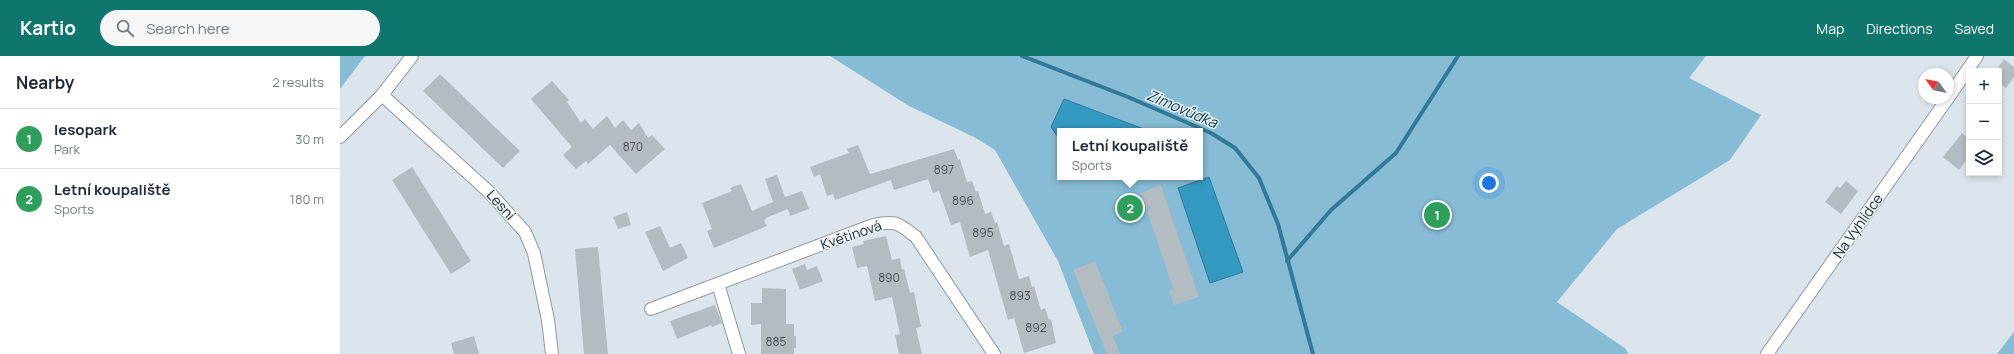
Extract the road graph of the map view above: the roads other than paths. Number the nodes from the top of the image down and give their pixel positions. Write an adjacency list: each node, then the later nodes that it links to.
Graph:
1 (412, 56): 4 (street)
2 (1977, 56): 3 (street, Na Vyhlídce)
3 (1954, 89)
4 (382, 95): 6 (street); 9 (street, Lesní)
5 (1944, 104): 12 (street, Na Vyhlídce)
6 (340, 137)
7 (718, 284): 8 (street, Květinová); 10 (street); 11 (street, Květinová)
8 (652, 309)
9 (552, 354)
10 (739, 354)
11 (994, 354)
12 (1767, 354)

